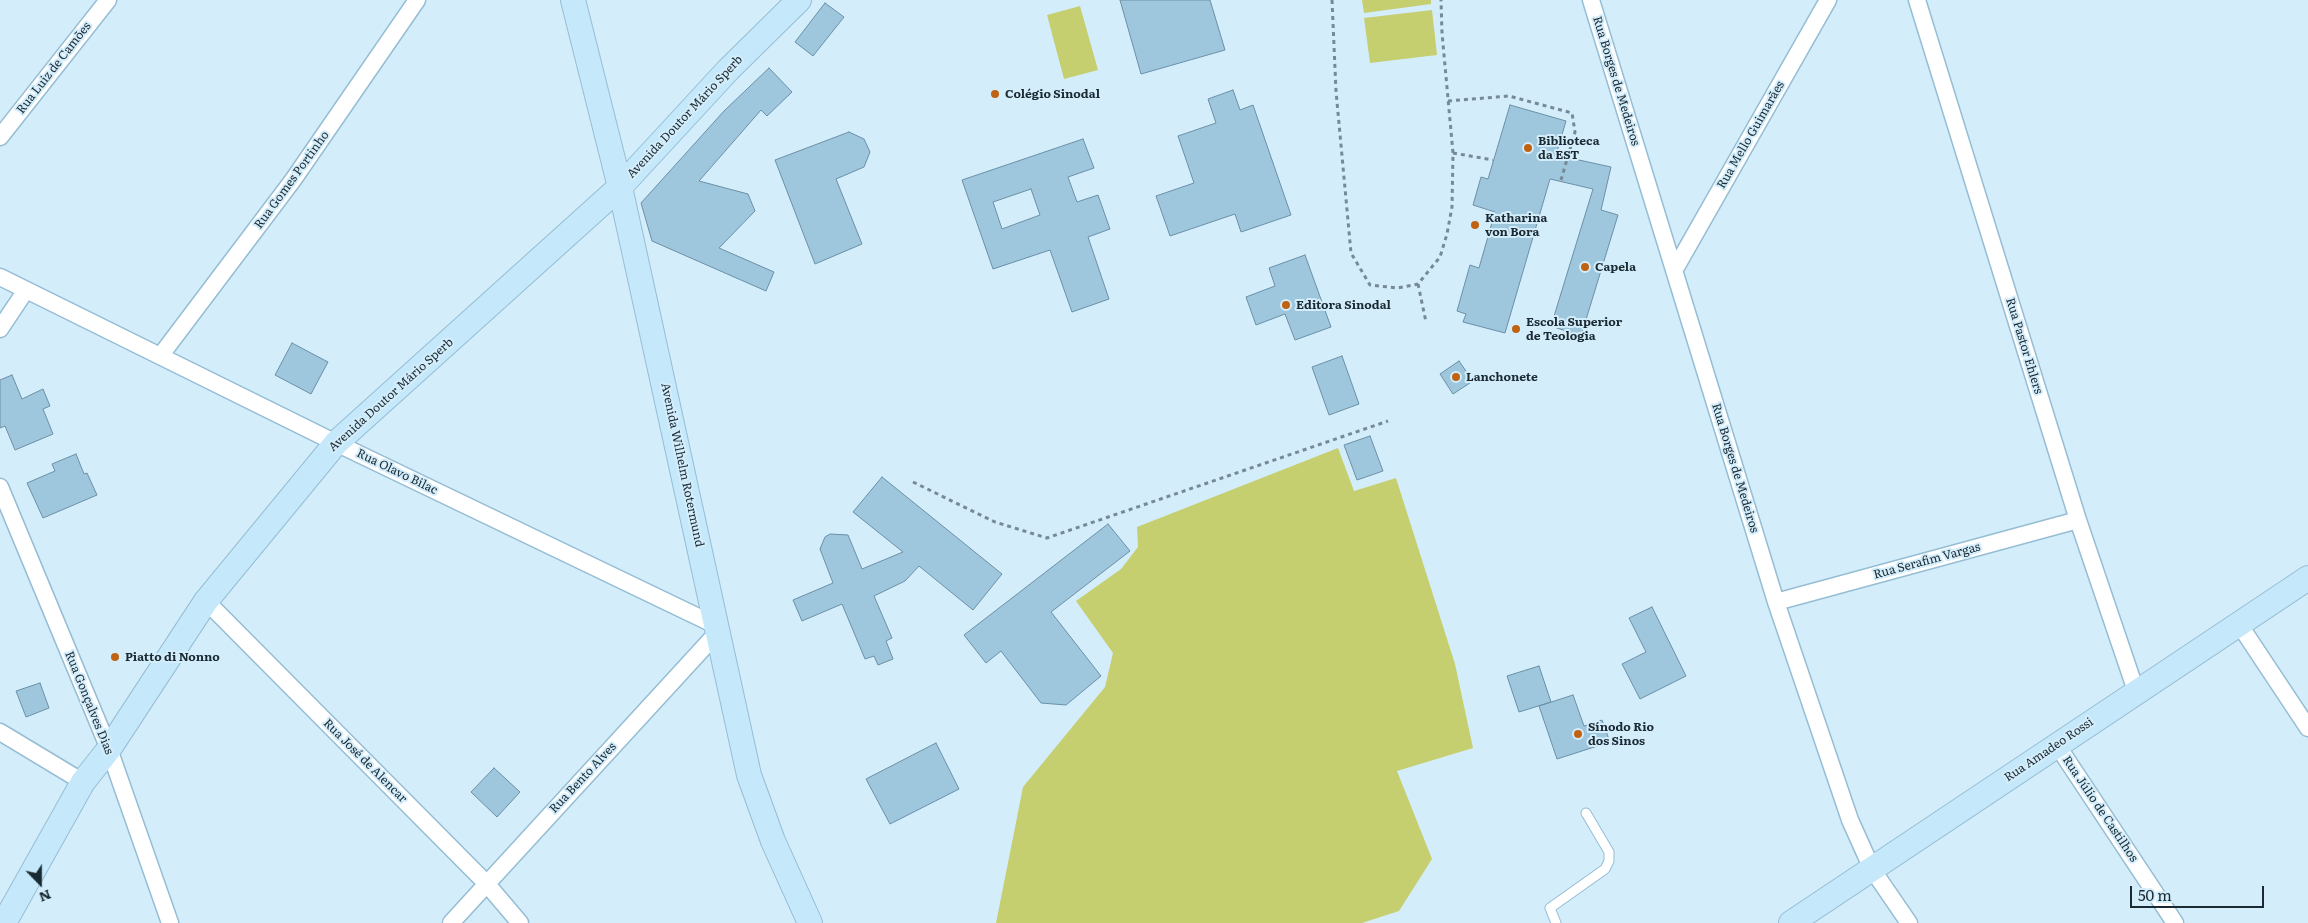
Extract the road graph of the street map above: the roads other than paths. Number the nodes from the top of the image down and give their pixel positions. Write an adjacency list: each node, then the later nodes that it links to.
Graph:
1 (108, 0): 8 (street, Rua Luiz de Camões)
2 (417, 0): 14 (street, Rua Gomes Portinho)
3 (574, 0): 9 (street, Avenida Wilhelm Rotermund)
4 (799, 0): 9 (street, Avenida Doutor Mário Sperb)
5 (1592, 0): 10 (street, Rua Borges de Medeiros)
6 (1828, 0): 10 (street, Rua Mello Guimarães)
7 (1917, 0): 17 (street, Rua Pastor Ehlers)
8 (3, 126)
9 (620, 187): 15 (street, Avenida Doutor Mário Sperb); 22 (street, Avenida Wilhelm Rotermund)
10 (1674, 270): 20 (street, Rua Borges de Medeiros)
11 (0, 276): 12 (street, Rua Olavo Bilac)
12 (26, 290): 13 (street); 14 (street, Rua Olavo Bilac)
13 (0, 329)
14 (161, 355): 15 (street, Rua Olavo Bilac)
15 (336, 443): 19 (street, Avenida Doutor Mário Sperb); 22 (street, Rua Olavo Bilac)
16 (0, 487): 27 (street, Rua Gonçalves Dias)
17 (2078, 520): 20 (street, Rua Serafim Vargas); 23 (street, Rua Pastor Ehlers)
18 (2308, 578): 21 (street, Rua Amadeo Rossi)
19 (206, 601): 27 (street, Avenida Doutor Mário Sperb); 31 (street, Rua José de Alencar)
20 (1776, 602): 30 (street, Rua Borges de Medeiros)
21 (2239, 624): 23 (street, Rua Amadeo Rossi); 24 (street)
22 (716, 629): 31 (street, Rua Bento Alves); 36 (street, Avenida Wilhelm Rotermund)
23 (2136, 691): 26 (street, Rua Amadeo Rossi)
24 (2308, 728)
25 (0, 732): 28 (street)
26 (2057, 745): 30 (street, Rua Amadeo Rossi); 40 (street, Rua Júlio de Castilhos)
27 (109, 749): 28 (street, Avenida Doutor Mário Sperb); 33 (street, Rua Gonçalves Dias)
28 (83, 782): 32 (street, Avenida Doutor Mário Sperb)
29 (1586, 812): 37 (lane)
30 (1872, 869): 38 (street, Rua Amadeo Rossi); 39 (street, Rua Borges de Medeiros)
31 (486, 883): 34 (street, Rua Bento Alves); 35 (street, Rua José de Alencar)
32 (4, 923)
33 (170, 923)
34 (451, 923)
35 (520, 923)
36 (810, 923)
37 (1556, 923)
38 (1791, 923)
39 (1909, 923)
40 (2175, 923)

